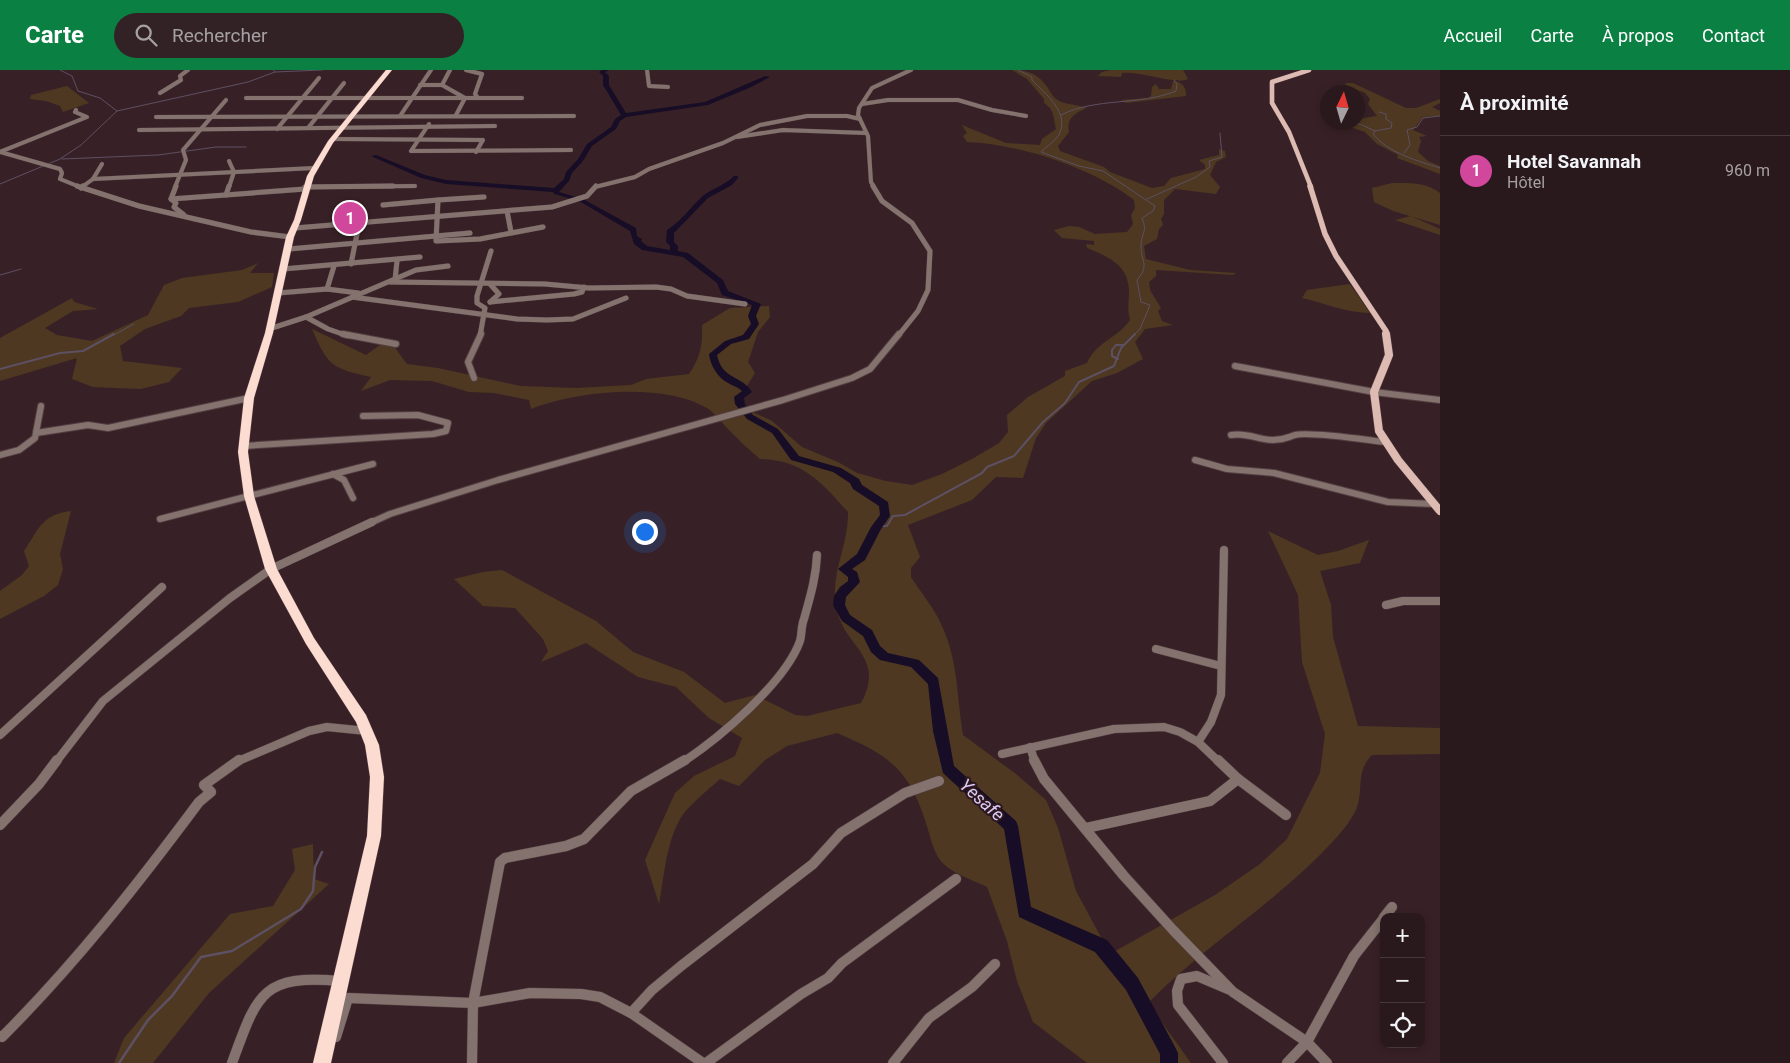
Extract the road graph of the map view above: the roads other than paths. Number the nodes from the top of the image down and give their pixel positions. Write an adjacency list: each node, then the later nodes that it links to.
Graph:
1 (188, 70): 14 (street)
2 (389, 70): 16 (highway)
3 (431, 70): 11 (street)
4 (450, 70): 12 (street)
5 (466, 70): 21 (street)
6 (647, 70): 13 (street)
7 (911, 70): 24 (street)
8 (1309, 70): 101 (main road)
9 (318, 78): 15 (street)
10 (344, 83): 19 (street)
11 (420, 85): 12 (street); 17 (street)
12 (442, 85): 20 (street)
13 (668, 87)
14 (160, 93)
15 (304, 97): 18 (street); 19 (street); 29 (street)
16 (367, 97): 17 (street); 19 (street); 31 (highway)
17 (411, 97): 20 (street); 32 (street)
18 (246, 98)
19 (332, 98): 30 (street)
20 (465, 98): 21 (street); 27 (street)
21 (478, 98): 22 (street)
22 (522, 98)
23 (226, 100): 28 (street)
24 (862, 104): 34 (street); 36 (street)
25 (76, 110): 49 (street)
26 (434, 115): 27 (street); 32 (street); 38 (street)
27 (456, 115): 33 (street)
28 (214, 116): 29 (street); 35 (street); 42 (street)
29 (287, 116): 30 (street); 39 (street)
30 (317, 116): 31 (street); 40 (street)
31 (353, 116): 32 (street); 41 (highway)
32 (400, 116)
33 (574, 116)
34 (1026, 116)
35 (156, 117)
36 (860, 119): 44 (street); 45 (street)
37 (495, 126): 38 (street)
38 (427, 127): 41 (street); 47 (street)
39 (277, 128): 40 (street); 42 (street)
40 (308, 128): 41 (street)
41 (343, 128): 46 (highway)
42 (201, 129): 43 (street); 55 (street)
43 (139, 130)
44 (866, 133): 45 (street); 121 (street)
45 (734, 137): 65 (street)
46 (334, 139): 47 (street); 53 (highway)
47 (418, 139): 50 (street); 50 (street)
48 (571, 150): 50 (street)
49 (0, 152): 58 (street)
50 (476, 152)
51 (229, 161): 54 (street)
52 (102, 164): 56 (street)
53 (314, 168): 54 (street); 59 (highway)
54 (234, 172): 55 (street); 60 (street)
55 (182, 173): 56 (street); 62 (street)
56 (93, 179): 58 (street)
57 (415, 186): 59 (street)
58 (81, 188): 66 (street)
59 (305, 188): 60 (street); 71 (highway)
60 (226, 195): 62 (street)
61 (484, 197): 63 (street)
62 (171, 200): 66 (street)
63 (438, 200): 64 (street); 67 (street)
64 (383, 205)
65 (507, 212): 67 (street); 70 (street)
66 (186, 216): 71 (street)
67 (436, 217): 68 (street); 73 (street)
68 (359, 224): 71 (street); 74 (street)
69 (543, 227): 70 (street)
70 (511, 232): 73 (street)
71 (293, 233): 75 (highway)
72 (470, 233): 73 (street)
73 (435, 236): 74 (street)
74 (356, 243): 75 (street); 79 (street)
75 (289, 249): 82 (highway)
76 (491, 251): 84 (street)
77 (420, 257): 78 (street)
78 (397, 261): 79 (street); 83 (street)
79 (351, 264): 80 (street)
80 (334, 266): 82 (street); 87 (street)
81 (448, 266): 83 (street)
82 (283, 270): 88 (highway)
83 (393, 281): 84 (street); 89 (street)
84 (479, 284): 85 (street); 94 (street)
85 (490, 284): 86 (street); 92 (street)
86 (584, 287): 92 (street); 93 (street)
87 (327, 289): 88 (street); 89 (street)
88 (278, 293): 97 (highway)
89 (358, 293): 90 (street)
90 (352, 297): 95 (street); 96 (street)
91 (626, 298): 95 (street)
92 (490, 302): 94 (street)
93 (745, 304)
94 (483, 305): 95 (street)
95 (485, 314): 100 (street)
96 (306, 317): 97 (street); 98 (street)
97 (269, 329): 102 (highway)
98 (396, 344)
99 (1235, 366): 101 (street)
100 (474, 378)
101 (1374, 392): 103 (street); 108 (main road)
102 (249, 398): 106 (street); 109 (highway)
103 (1440, 400)
104 (41, 406): 106 (street)
105 (363, 416): 109 (street)
106 (36, 432): 110 (street)
107 (1231, 435): 108 (street)
108 (1385, 442): 116 (main road)
109 (244, 446): 114 (highway)
110 (0, 456)
111 (1195, 460): 116 (street)
112 (373, 464): 113 (street)
113 (333, 474): 114 (street); 115 (street)
114 (249, 496): 118 (street); 121 (highway)
115 (353, 498)
116 (1434, 504): 117 (main road)
117 (1440, 511)
118 (160, 519)
119 (1224, 550): 126 (street)
120 (817, 555): 144 (street)
121 (271, 570): 127 (highway); 135 (street)
122 (162, 586): 128 (street)
123 (1440, 601): 124 (street)
124 (1386, 605)
125 (1156, 649): 126 (street)
126 (1221, 666): 129 (street)
127 (368, 732): 142 (highway); 146 (street)
128 (0, 735)
129 (1198, 742): 130 (street); 132 (street)
130 (1030, 746): 131 (street); 136 (street)
131 (1002, 754)
132 (1238, 779): 134 (street); 136 (street)
133 (939, 781): 145 (street)
134 (1286, 815)
135 (0, 826)
136 (1086, 828): 143 (street)
137 (956, 879): 152 (street)
138 (1392, 907): 139 (street)
139 (1387, 913)
140 (1380, 922): 147 (street)
141 (994, 964): 153 (street)
142 (340, 981): 148 (street); 149 (highway)
143 (1233, 992): 147 (street); 154 (street)
144 (472, 1003): 145 (street); 150 (street); 151 (street)
145 (631, 1013): 152 (street)
146 (0, 1036)
147 (1307, 1042): 155 (street); 156 (street)
148 (232, 1063)
149 (322, 1063)
150 (329, 1063)
151 (472, 1063)
152 (705, 1063)
153 (893, 1063)
154 (1224, 1063)
155 (1287, 1063)
156 (1327, 1063)

